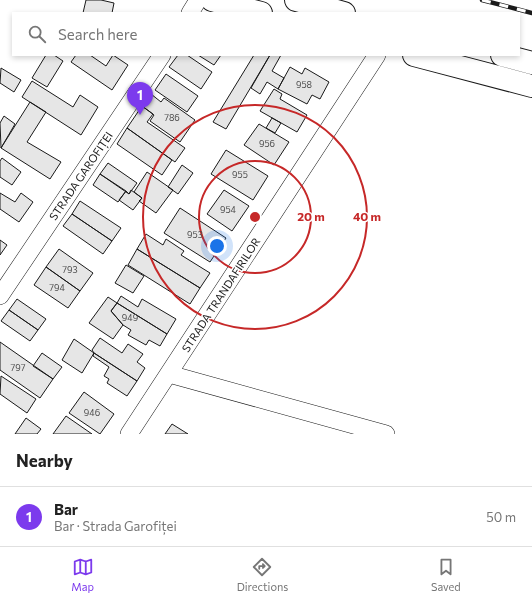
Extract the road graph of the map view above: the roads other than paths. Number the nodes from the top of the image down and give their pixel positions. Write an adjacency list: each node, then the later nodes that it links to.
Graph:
1 (198, 0): 4 (street)
2 (212, 0): 5 (highway)
3 (296, 0): 6 (highway)
4 (191, 12)
5 (257, 12)
6 (340, 12)
7 (161, 56): 13 (street, STRADA GAROFIȚEI)
8 (377, 56): 14 (street, STRADA TRANDAFIRILOR)
9 (418, 56): 12 (highway)
10 (506, 56): 11 (highway)
11 (532, 63)
12 (532, 86)
13 (0, 296)
14 (169, 374): 15 (street, STRADA TRANDAFIRILOR); 16 (street)
15 (129, 434)
16 (386, 434)

